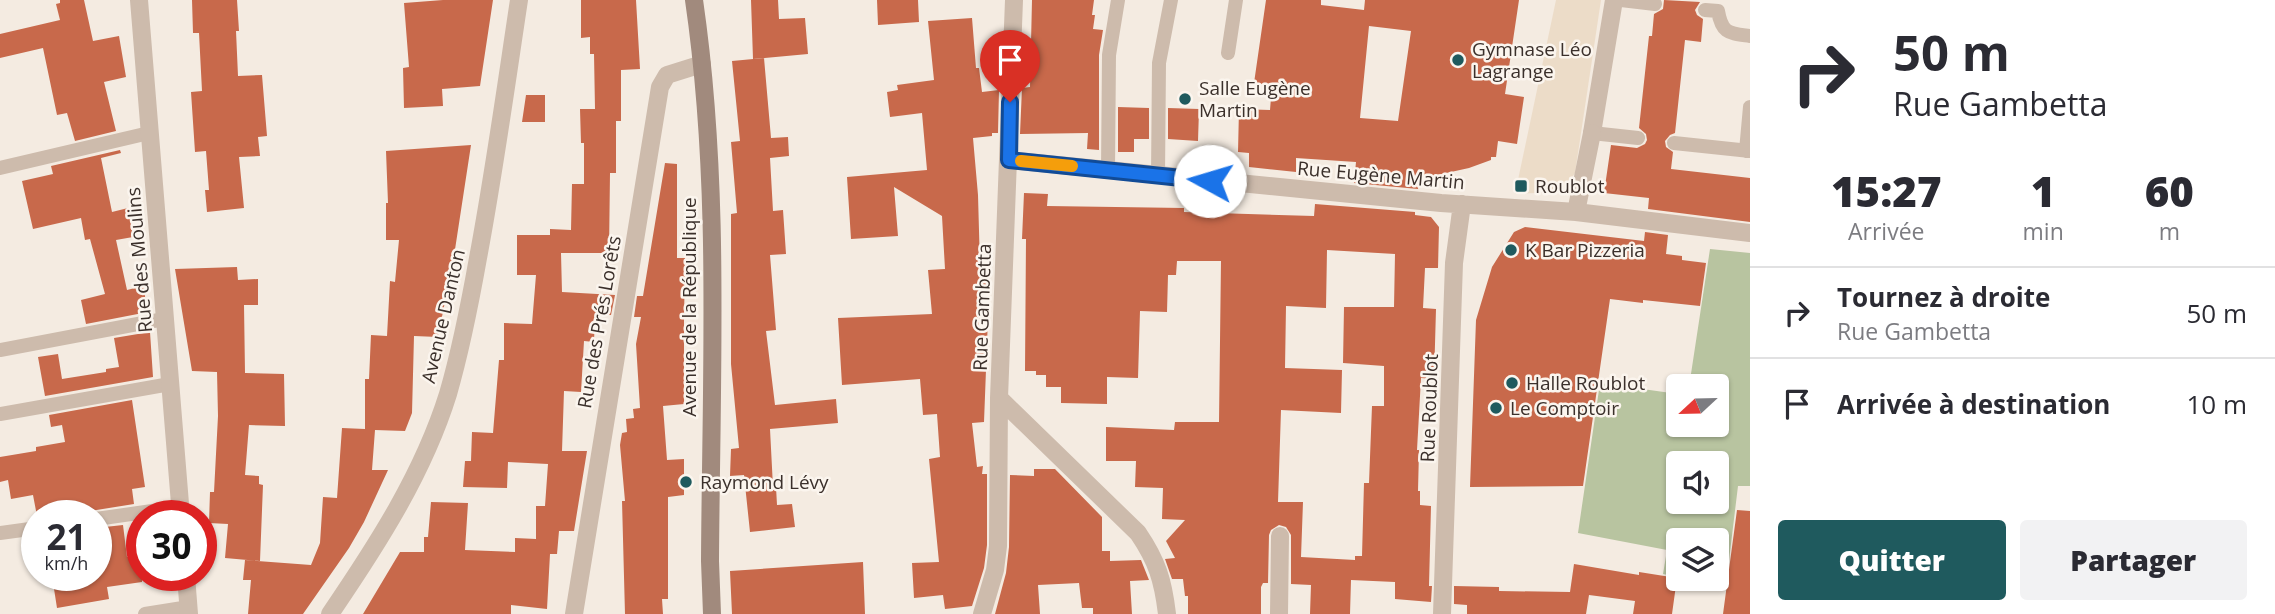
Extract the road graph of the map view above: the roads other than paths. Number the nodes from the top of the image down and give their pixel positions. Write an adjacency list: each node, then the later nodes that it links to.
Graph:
1 (139, 0): 16 (street, Rue des Moulins)
2 (519, 0): 40 (street, Avenue Danton)
3 (694, 0): 14 (main road, Avenue de la République)
4 (1014, 0): 21 (street, Rue Gambetta)
5 (1118, 0): 23 (lane)
6 (1171, 0): 24 (lane)
7 (1236, 0): 13 (lane)
8 (1614, 0): 17 (street)
9 (1620, 0): 10 (lane)
10 (1655, 4)
11 (1705, 10): 12 (lane)
12 (1750, 36)
13 (1228, 53)
14 (702, 64): 41 (street, Rue des Prés Lorêts); 42 (main road, Avenue de la République)
15 (1750, 107): 20 (lane)
16 (149, 133): 22 (lane); 28 (street, Rue des Moulins)
17 (1592, 133): 18 (lane); 26 (street)
18 (1638, 138)
19 (1674, 143): 20 (lane)
20 (1748, 151)
21 (1009, 160): 23 (street, Rue Eugène Martin); 31 (street, Rue Gambetta)
22 (0, 168)
23 (1108, 170): 24 (street, Rue Eugène Martin)
24 (1158, 176): 25 (street, Rue Eugène Martin)
25 (1462, 204): 26 (street, Rue Eugène Martin); 46 (street, Rue Roublot)
26 (1576, 212): 27 (street, Rue Eugène Martin)
27 (1750, 233)
28 (164, 319): 29 (lane); 30 (street, Rue des Moulins)
29 (0, 350)
30 (170, 384): 32 (lane); 33 (street, Rue des Moulins)
31 (999, 398): 43 (street, Rue Gambetta); 44 (street)
32 (0, 414)
33 (180, 500)
34 (21, 530): 35 (lane)
35 (0, 533)
36 (1280, 536): 45 (street)
37 (187, 591): 38 (street)
38 (189, 611): 39 (lane)
39 (145, 614)
40 (330, 614)
41 (574, 614)
42 (712, 614)
43 (982, 614)
44 (1167, 614)
45 (1279, 614)
46 (1442, 614)

